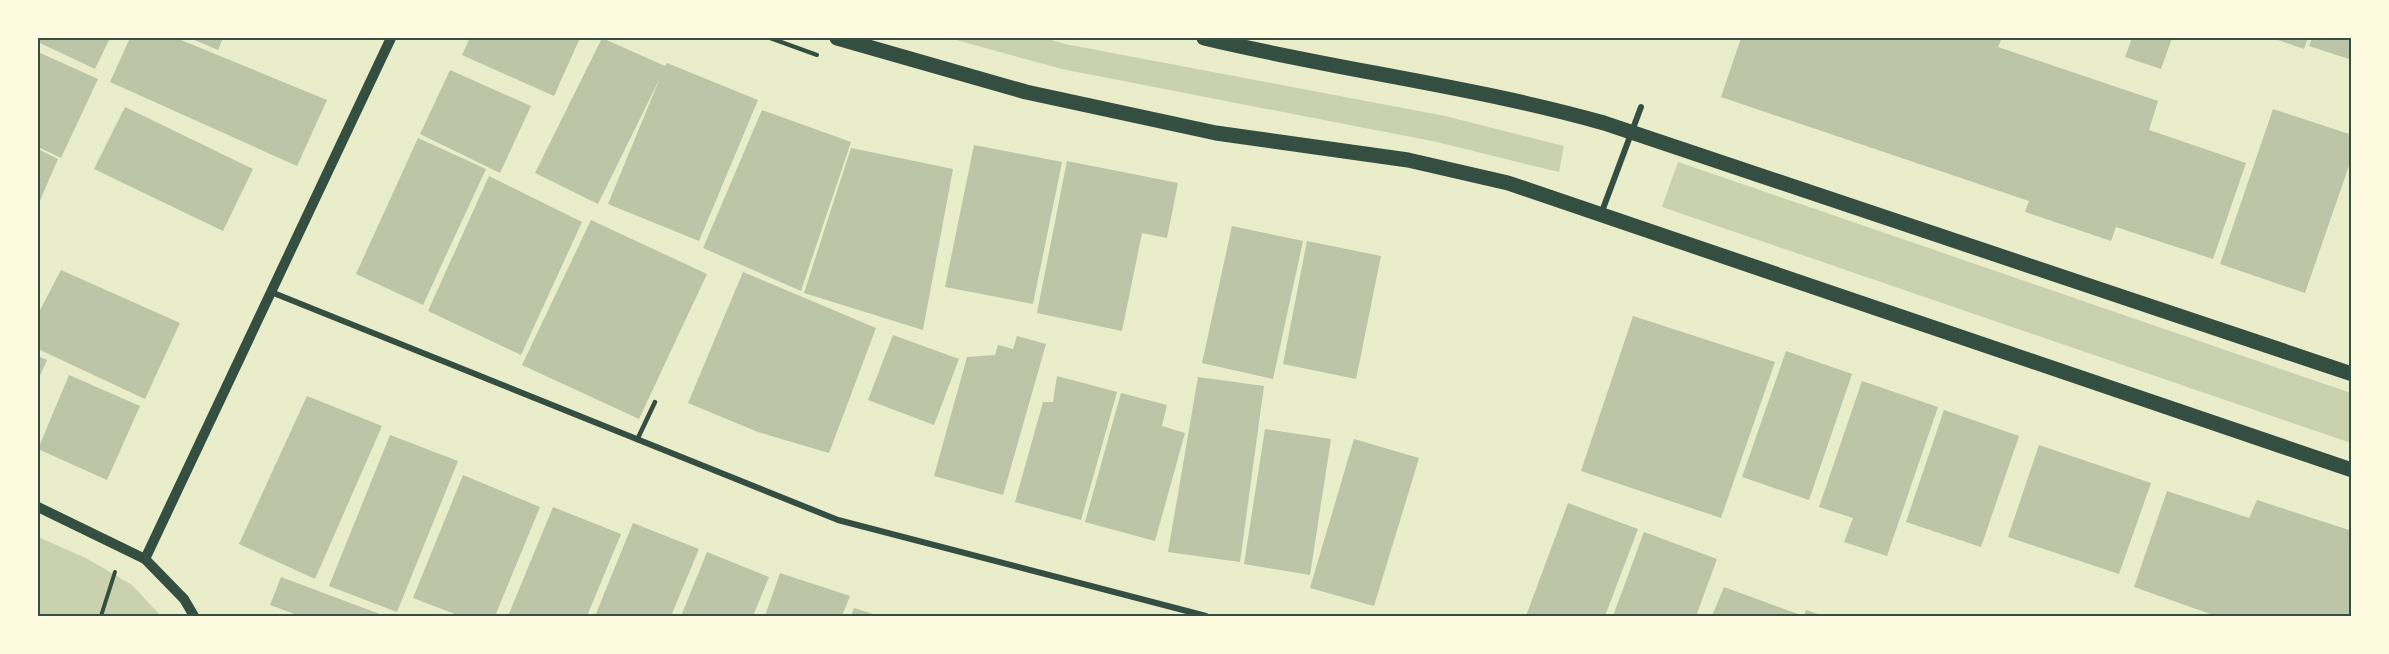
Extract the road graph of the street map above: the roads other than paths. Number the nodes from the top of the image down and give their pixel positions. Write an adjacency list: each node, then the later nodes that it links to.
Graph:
1 (391, 38): 7 (street)
2 (837, 38): 6 (main road)
3 (1204, 38): 5 (main road)
4 (1641, 107): 5 (street)
5 (1632, 132): 6 (street); 8 (main road)
6 (1601, 215): 11 (main road)
7 (271, 292): 10 (street); 13 (street)
8 (2352, 374)
9 (655, 402): 10 (lane)
10 (637, 440): 15 (street)
11 (2352, 470)
12 (38, 507): 13 (street)
13 (145, 559): 14 (street)
14 (194, 616)
15 (1206, 616)

